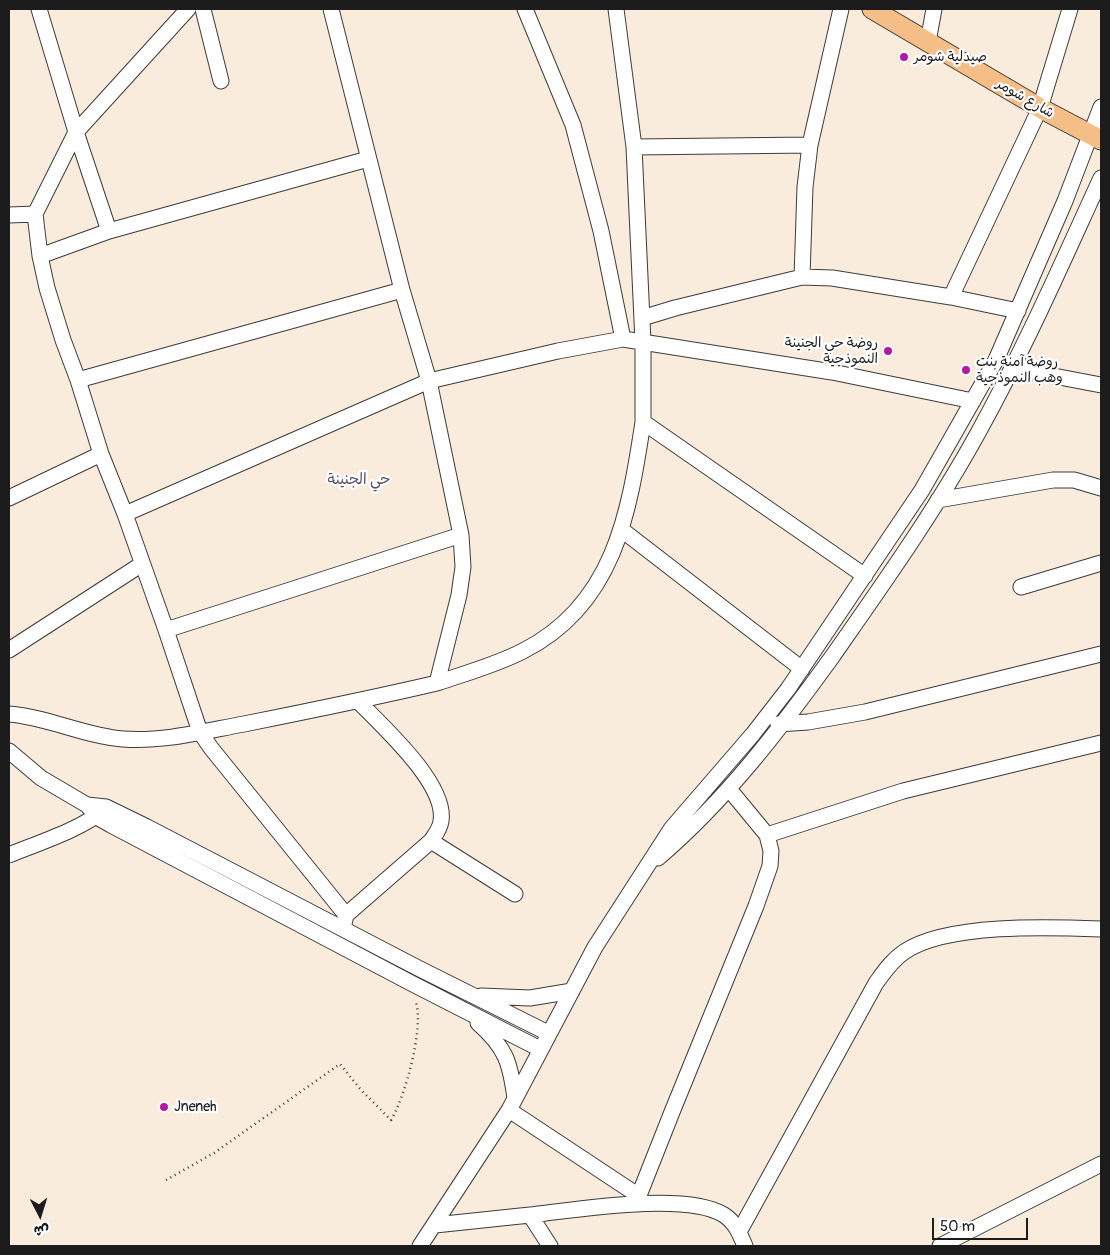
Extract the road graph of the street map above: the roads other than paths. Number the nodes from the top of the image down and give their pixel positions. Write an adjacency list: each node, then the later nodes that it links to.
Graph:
1 (39, 9): 15 (street)
2 (188, 9): 15 (street)
3 (203, 9): 12 (street)
4 (331, 9): 19 (street)
5 (525, 9): 30 (street)
6 (616, 9): 18 (street)
7 (841, 9): 17 (street)
8 (872, 9): 11 (main road, شارع شومر)
9 (934, 9): 11 (street)
10 (1070, 9): 14 (street)
11 (928, 42): 14 (main road, شارع شومر)
12 (222, 81)
13 (1101, 107): 16 (street)
14 (1040, 108): 16 (main road, شارع شومر); 27 (street)
15 (76, 132): 21 (street); 23 (street)
16 (1096, 137): 28 (street)
17 (810, 145): 18 (street); 25 (street)
18 (634, 147): 29 (street)
19 (368, 159): 23 (street); 26 (street)
20 (1101, 178): 32 (street)
21 (36, 214): 22 (street); 24 (street)
22 (9, 215)
23 (109, 231): 24 (street)
24 (40, 256): 33 (street)
25 (802, 278): 27 (street); 29 (street)
26 (402, 290): 33 (street); 34 (street)
27 (951, 297): 28 (street)
28 (1018, 311): 36 (street)
29 (642, 318): 31 (street)
30 (624, 339): 31 (street); 34 (street)
31 (643, 342): 36 (street); 37 (street)
32 (1012, 368): 35 (street); 41 (street)
33 (78, 380): 38 (street)
34 (428, 381): 42 (street); 44 (street)
35 (1101, 385)
36 (973, 401): 47 (street)
37 (644, 422): 43 (street); 47 (street)
38 (101, 454): 40 (street); 42 (street)
39 (1101, 488): 41 (street)
40 (9, 498)
41 (938, 500): 57 (street)
42 (125, 514): 46 (street)
43 (622, 530): 52 (street); 53 (street)
44 (461, 535): 49 (street); 53 (street)
45 (1101, 563): 48 (street)
46 (142, 564): 49 (street); 50 (street)
47 (865, 576): 52 (street)
48 (1021, 587)
49 (166, 630): 58 (street)
50 (9, 650)
51 (1101, 654): 57 (street)
52 (802, 669): 56 (street)
53 (437, 683): 54 (street)
54 (359, 702): 58 (street); 64 (street)
55 (9, 714): 58 (street)
56 (763, 722): 57 (street); 66 (street)
57 (782, 725): 61 (street)
58 (200, 732): 68 (street)
59 (1101, 743): 63 (street)
60 (9, 751): 62 (street)
61 (730, 789): 63 (street); 66 (street)
62 (96, 810): 65 (street); 68 (street); 70 (street)
63 (767, 836): 78 (street)
64 (431, 841): 67 (street); 68 (street)
65 (9, 855)
66 (645, 869): 71 (street)
67 (515, 894)
68 (344, 922): 70 (street); 72 (street)
69 (1101, 929): 81 (street)
70 (338, 944): 73 (street)
71 (572, 991): 72 (street); 74 (street)
72 (474, 996): 74 (street)
73 (462, 1009): 75 (street); 76 (street)
74 (548, 1033): 75 (street)
75 (540, 1049): 76 (street)
76 (512, 1104): 78 (street); 80 (street)
77 (1101, 1164): 85 (street)
78 (638, 1200): 79 (street); 81 (street)
79 (530, 1215): 80 (street); 83 (street)
80 (435, 1225): 82 (street)
81 (739, 1232): 84 (street)
82 (420, 1246)
83 (550, 1246)
84 (745, 1246)
85 (940, 1246)

